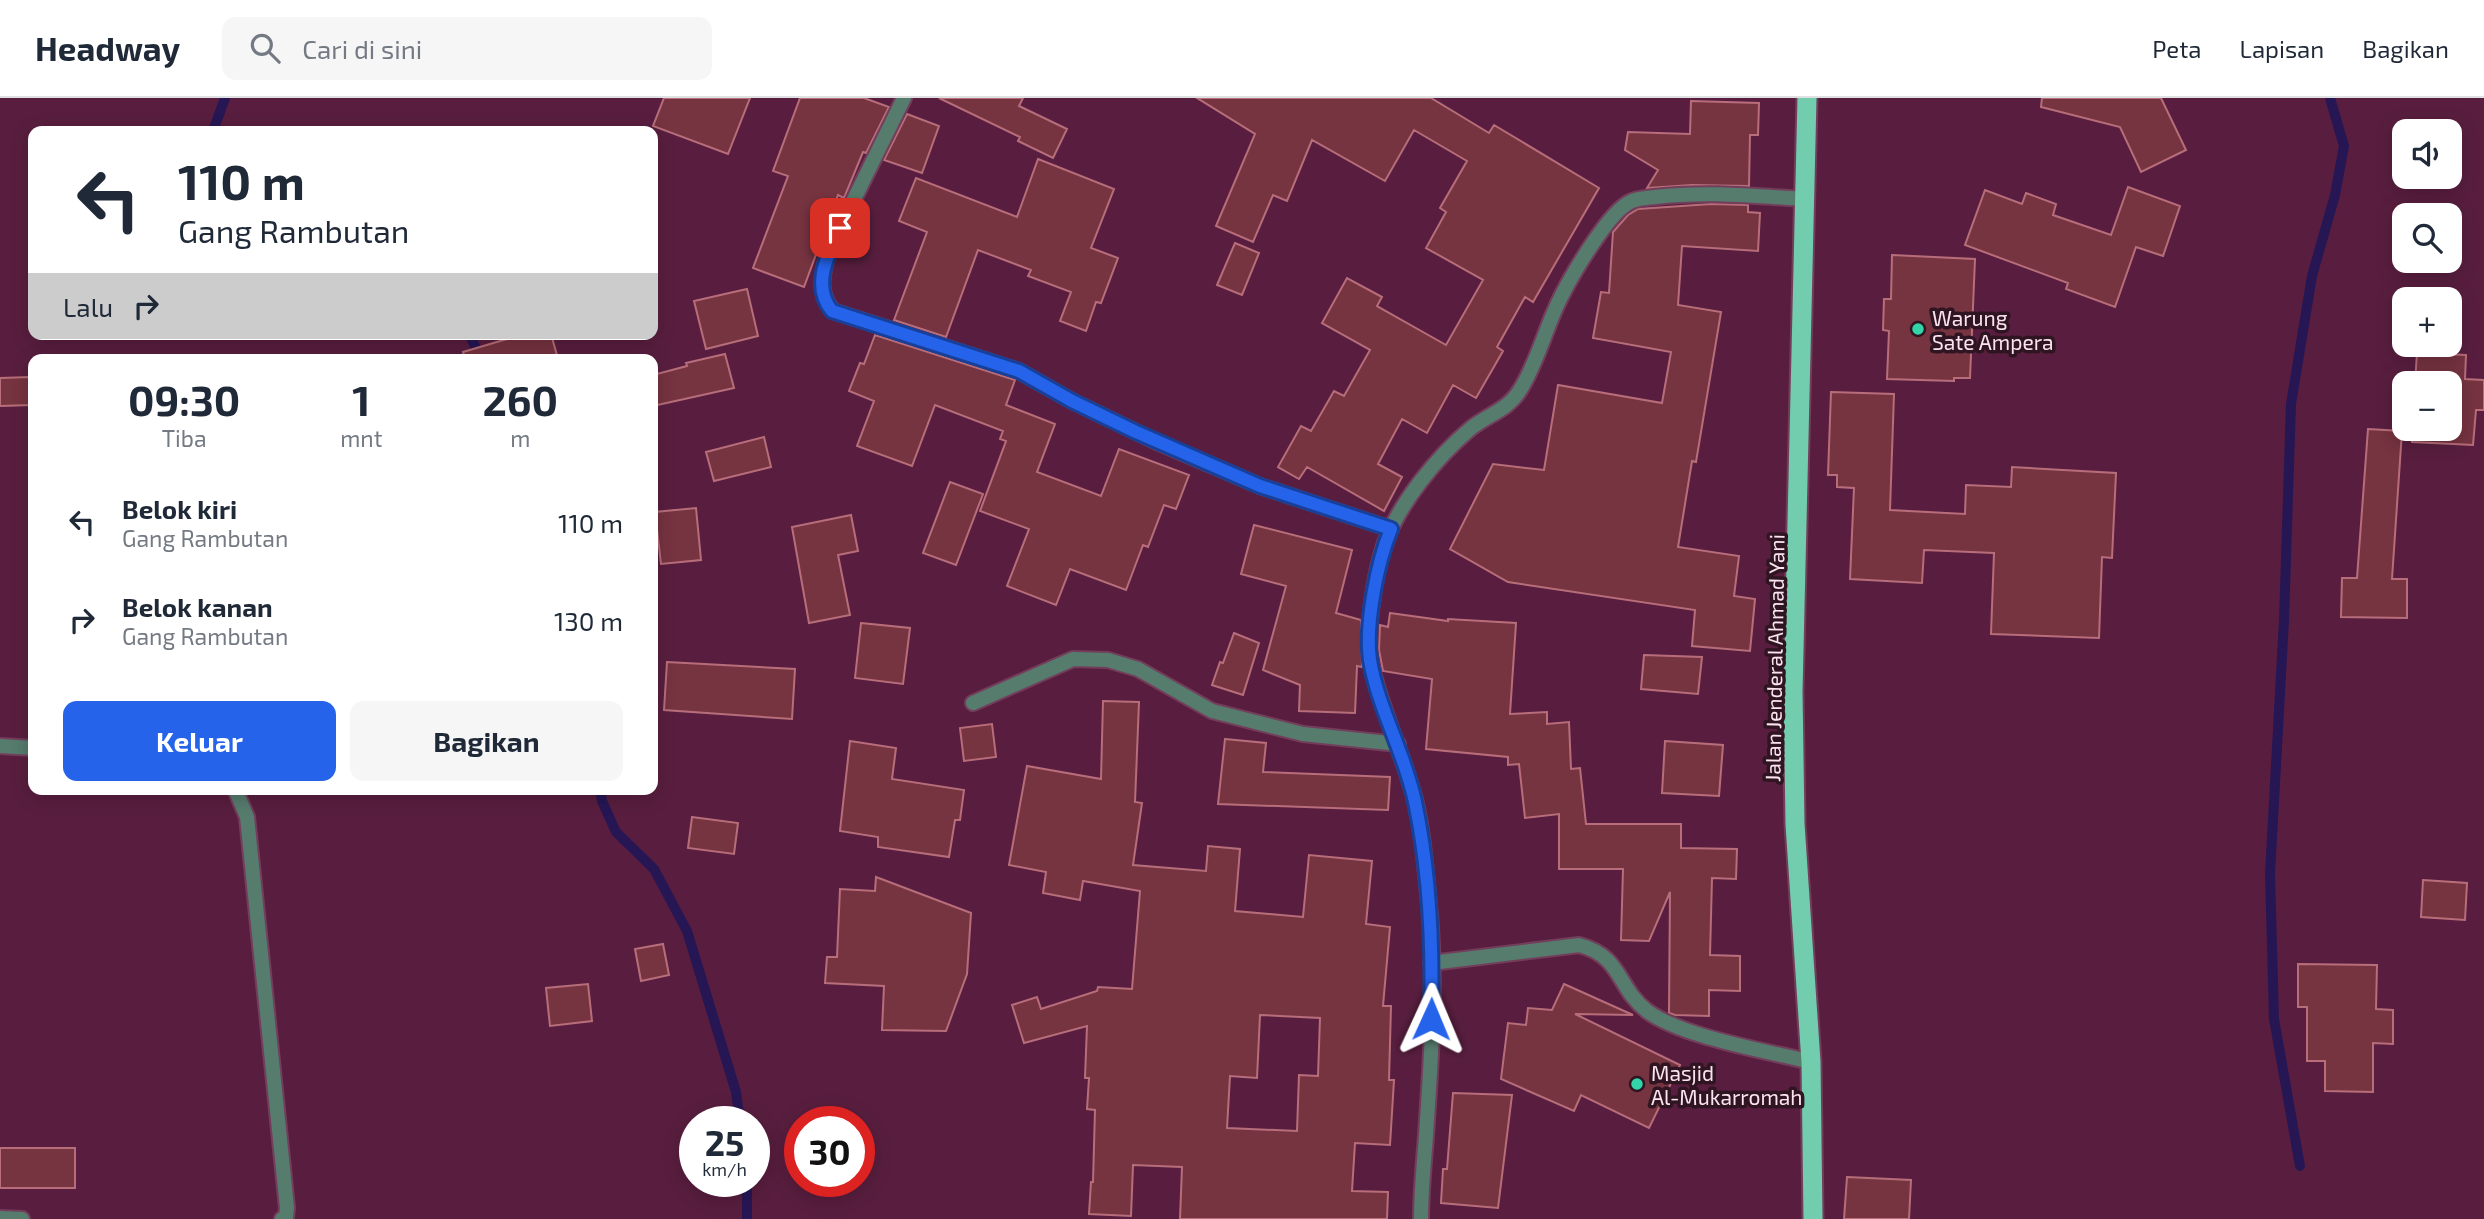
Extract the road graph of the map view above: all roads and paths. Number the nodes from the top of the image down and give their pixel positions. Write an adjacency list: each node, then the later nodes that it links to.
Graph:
1 (904, 98): 4 (street)
2 (1807, 98): 3 (highway, Jalan Jenderal Ahmad Yani)
3 (1804, 199): 4 (street); 11 (highway, Jalan Jenderal Ahmad Yani)
4 (1391, 529): 6 (street)
5 (973, 703): 6 (street)
6 (1398, 744): 10 (street)
7 (0, 746): 8 (street)
8 (28, 748)
9 (238, 795): 14 (street)
10 (1431, 963): 11 (street); 15 (street)
11 (1811, 1062): 16 (highway, Jalan Jenderal Ahmad Yani)
12 (0, 1218): 13 (street)
13 (22, 1219)
14 (282, 1219)
15 (1421, 1219)
16 (1813, 1219)

